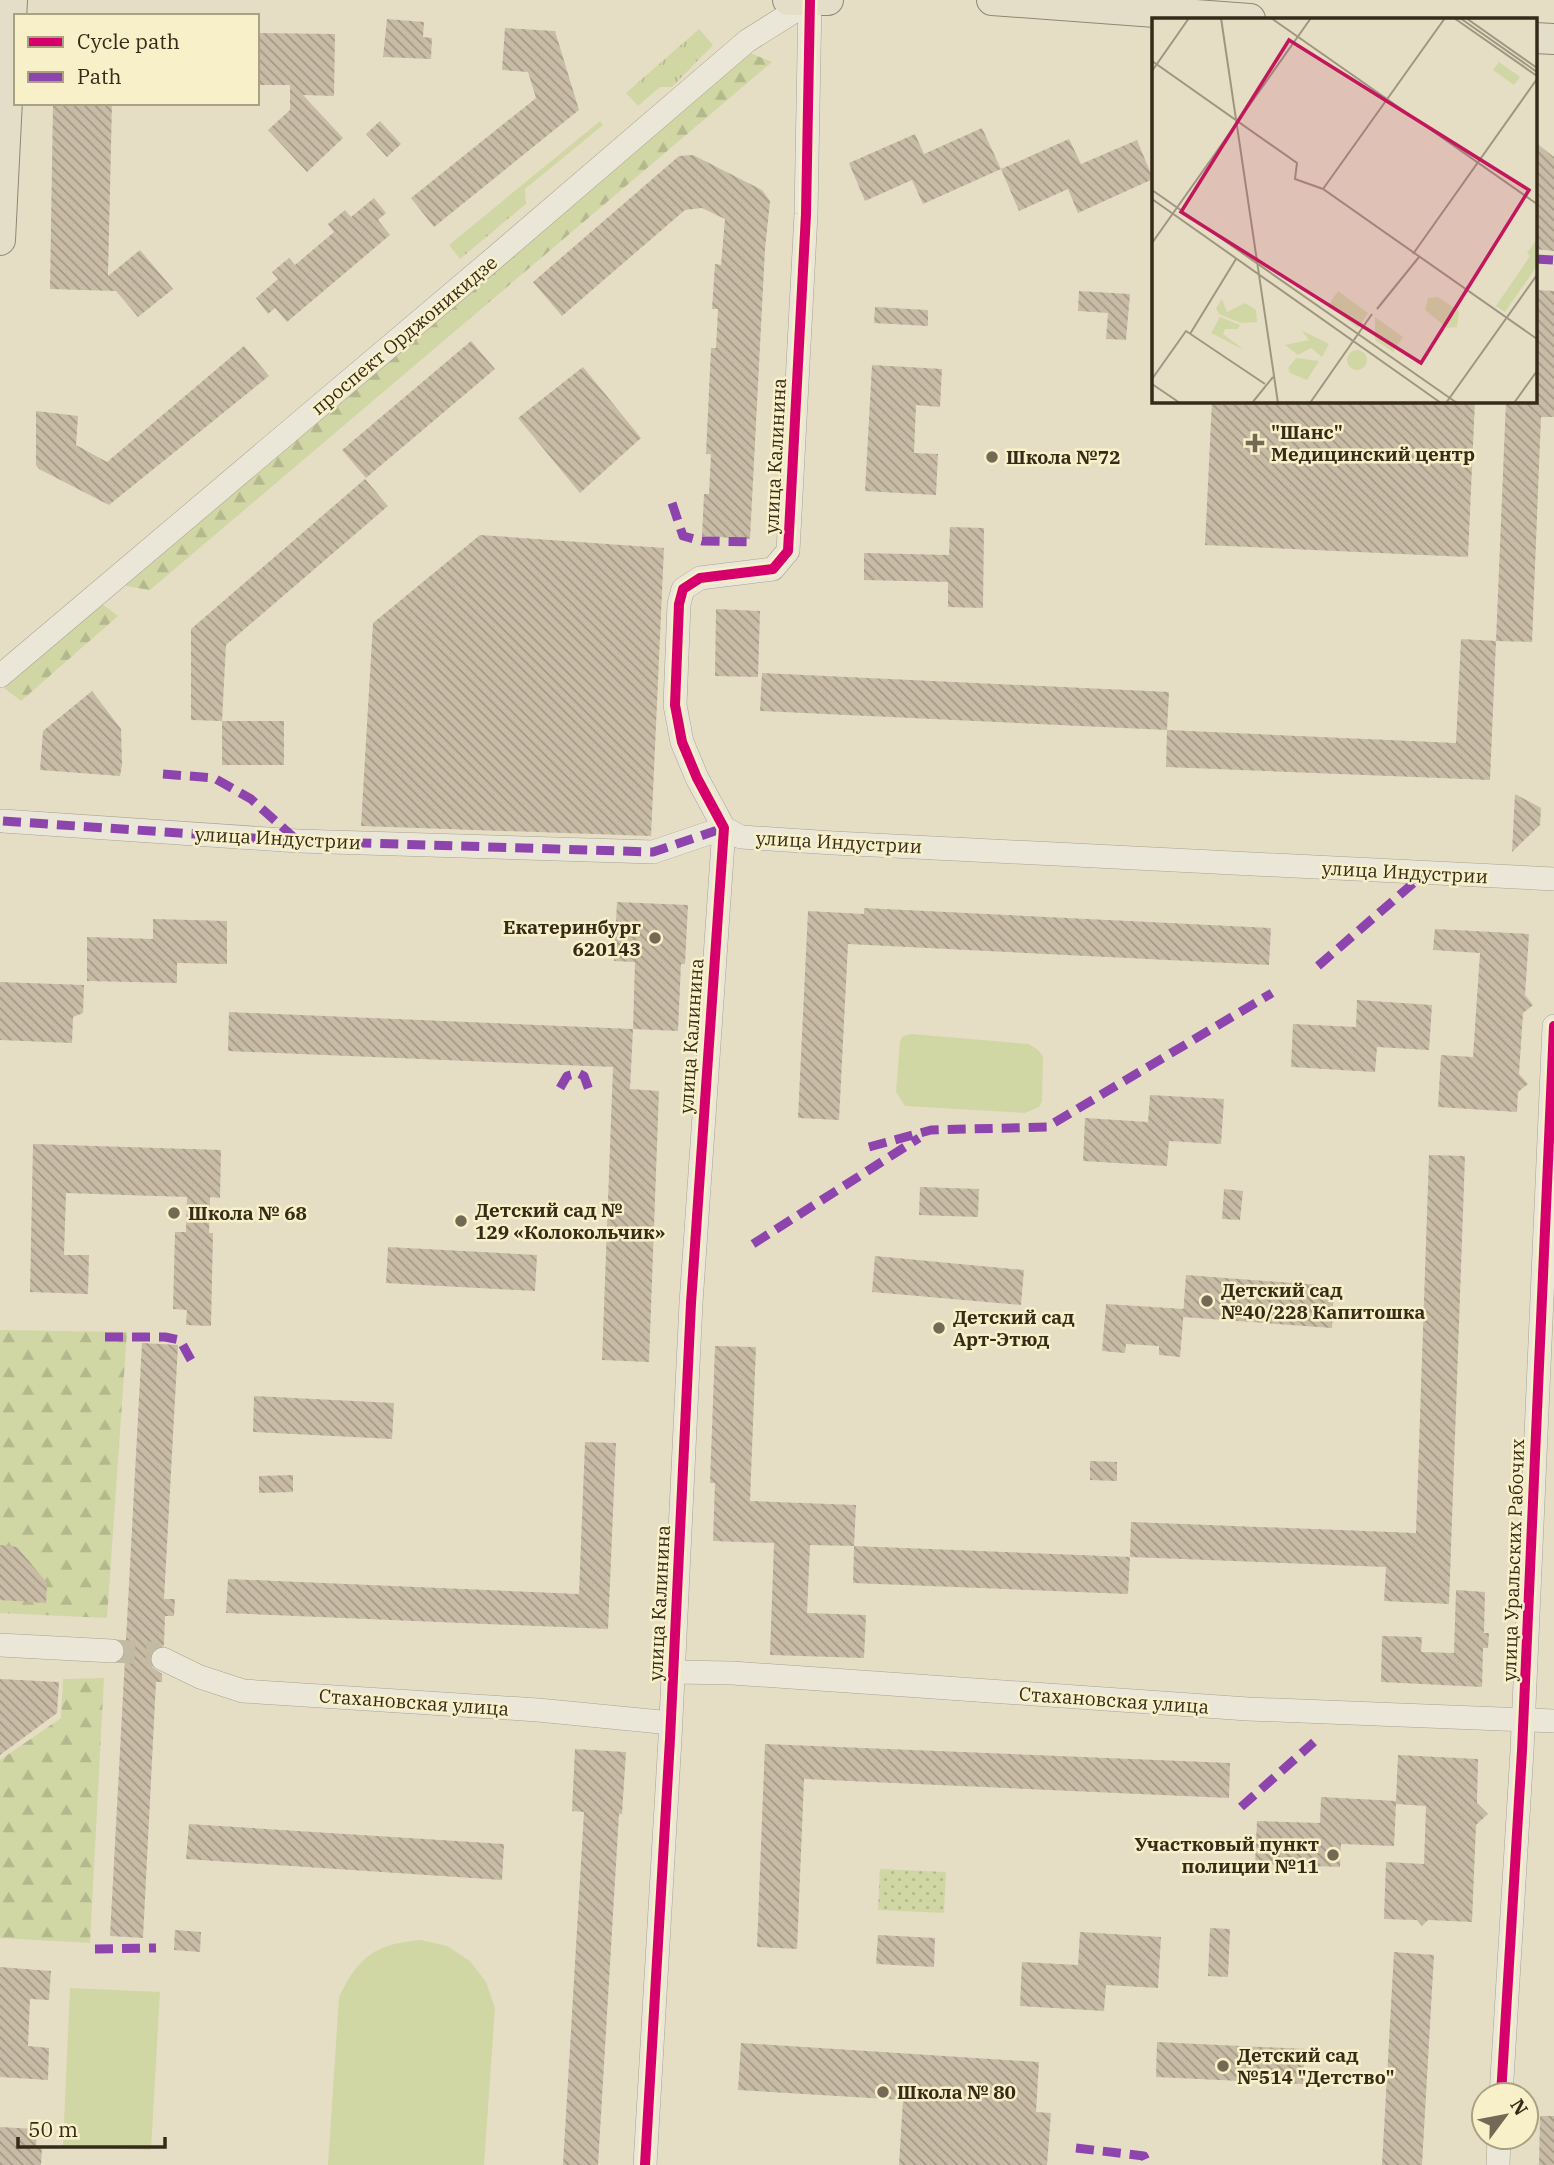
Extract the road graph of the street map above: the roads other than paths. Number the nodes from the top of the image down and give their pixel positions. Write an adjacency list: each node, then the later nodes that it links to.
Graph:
1 (12, 0): 7 (main road)
2 (809, 0): 8 (street, проспект Орджоникидзе); 10 (street, улица Калинина)
3 (992, 0): 4 (main road)
4 (1237, 18)
5 (1536, 38): 6 (main road)
6 (1554, 39)
7 (0, 240)
8 (0, 676)
9 (4, 821): 10 (street, улица Индустрии)
10 (724, 828): 11 (street, улица Индустрии); 16 (street, улица Калинина)
11 (1554, 879)
12 (1554, 1026): 17 (street, улица Уральских Рабочих)
13 (0, 1645): 14 (street)
14 (112, 1651)
15 (163, 1659): 19 (street, Стахановская улица)
16 (674, 1672): 17 (street, Стахановская улица); 19 (street, улица Калинина)
17 (1523, 1720): 18 (street, Стахановская улица); 20 (street, улица Уральских Рабочих)
18 (1554, 1721)
19 (671, 1723): 21 (street, улица Калинина)
20 (1503, 2081)
21 (645, 2165)

